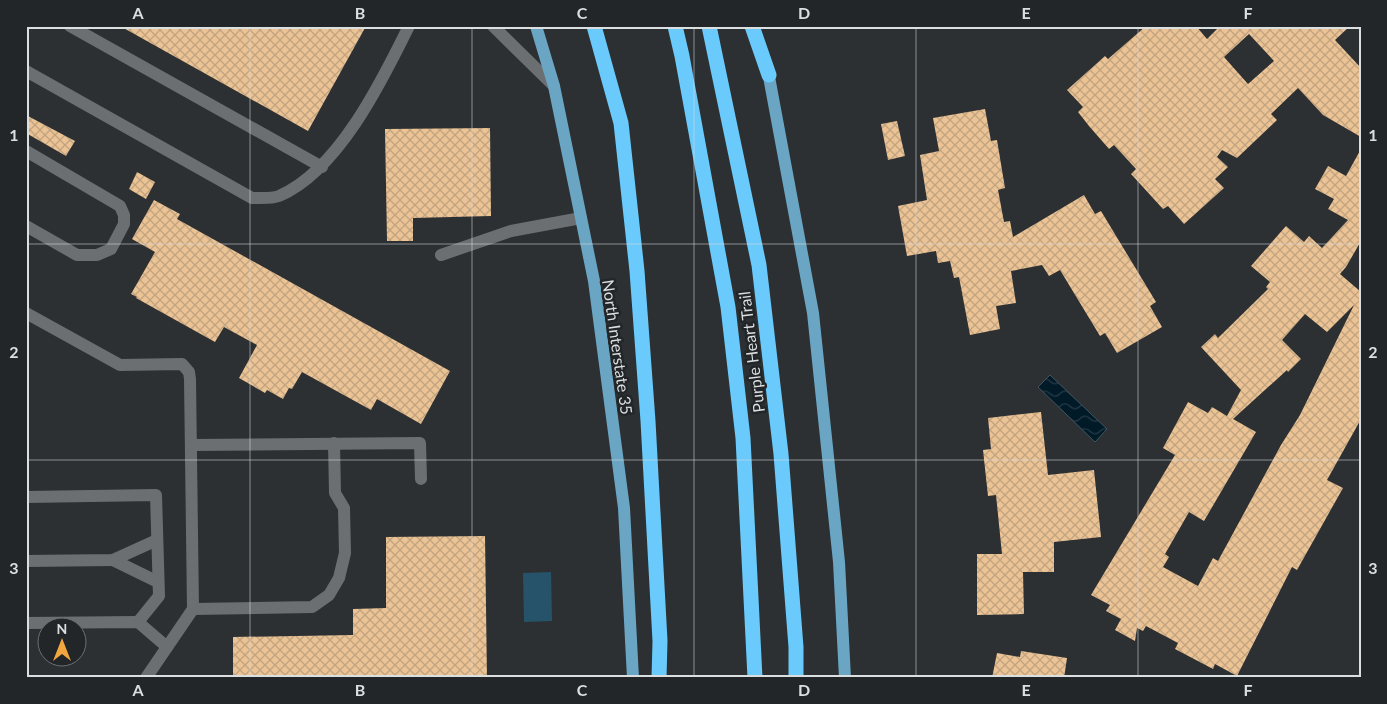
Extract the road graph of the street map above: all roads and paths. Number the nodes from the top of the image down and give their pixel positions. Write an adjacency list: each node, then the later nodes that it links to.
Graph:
1 (70, 26): 14 (lane)
2 (410, 26): 14 (lane)
3 (493, 26): 12 (lane)
4 (536, 26): 12 (main road, North Interstate 35)
5 (594, 26): 33 (highway)
6 (675, 26): 34 (highway, Purple Heart Trail)
7 (709, 26): 35 (highway, Purple Heart Trail)
8 (752, 26): 11 (highway)
9 (759, 26): 11 (main road)
10 (26, 71): 14 (lane)
11 (769, 75): 36 (main road)
12 (554, 86): 15 (main road, North Interstate 35)
13 (26, 151): 16 (lane)
14 (322, 167)
15 (581, 218): 17 (lane); 32 (main road, North Interstate 35)
16 (26, 226)
17 (440, 255)
18 (26, 313): 20 (lane)
19 (334, 443): 20 (lane); 21 (lane); 27 (lane)
20 (191, 445): 27 (lane)
21 (421, 479)
22 (26, 497): 23 (lane)
23 (157, 540): 24 (lane); 26 (lane)
24 (113, 560): 25 (lane); 26 (lane)
25 (26, 561)
26 (158, 582): 28 (lane)
27 (193, 610): 30 (lane)
28 (138, 622): 29 (lane); 30 (lane)
29 (26, 623)
30 (167, 647): 31 (lane)
31 (146, 678)
32 (633, 678)
33 (658, 678)
34 (755, 678)
35 (796, 678)
36 (845, 678)

